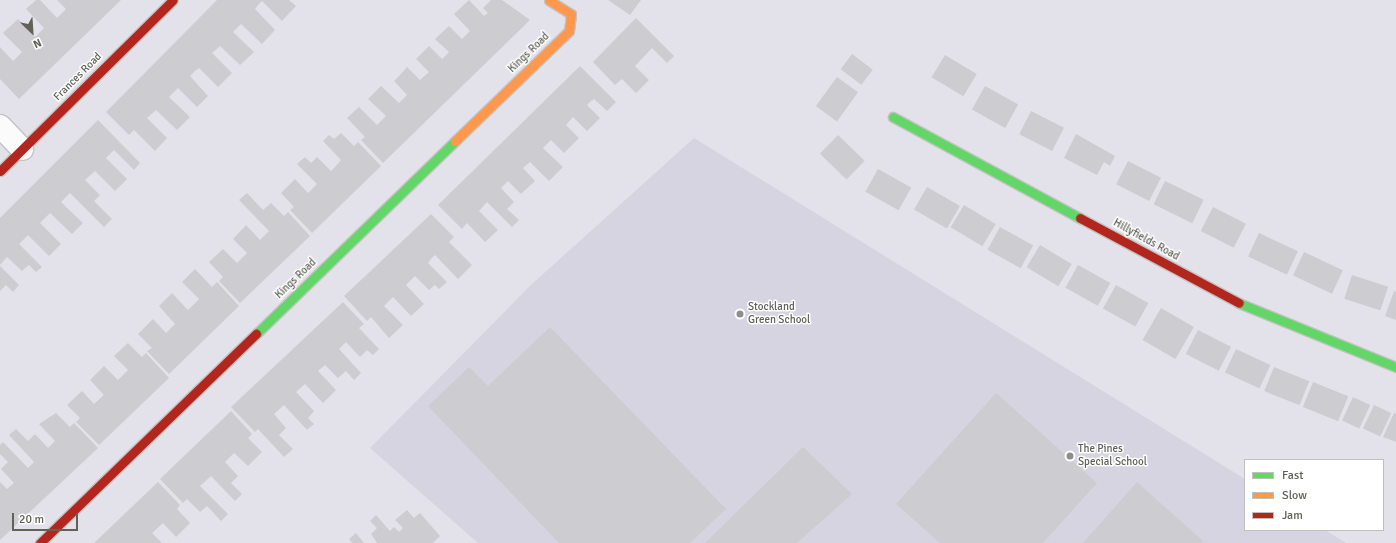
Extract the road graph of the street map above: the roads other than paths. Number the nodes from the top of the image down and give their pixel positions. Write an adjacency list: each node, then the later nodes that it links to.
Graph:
1 (173, 0): 5 (street, Frances Road)
2 (549, 0): 8 (street, Kings Road)
3 (894, 117): 7 (street, Hillyfields Road)
4 (0, 126): 5 (street)
5 (22, 149): 6 (street, Frances Road)
6 (0, 172)
7 (1396, 367)
8 (40, 543)

